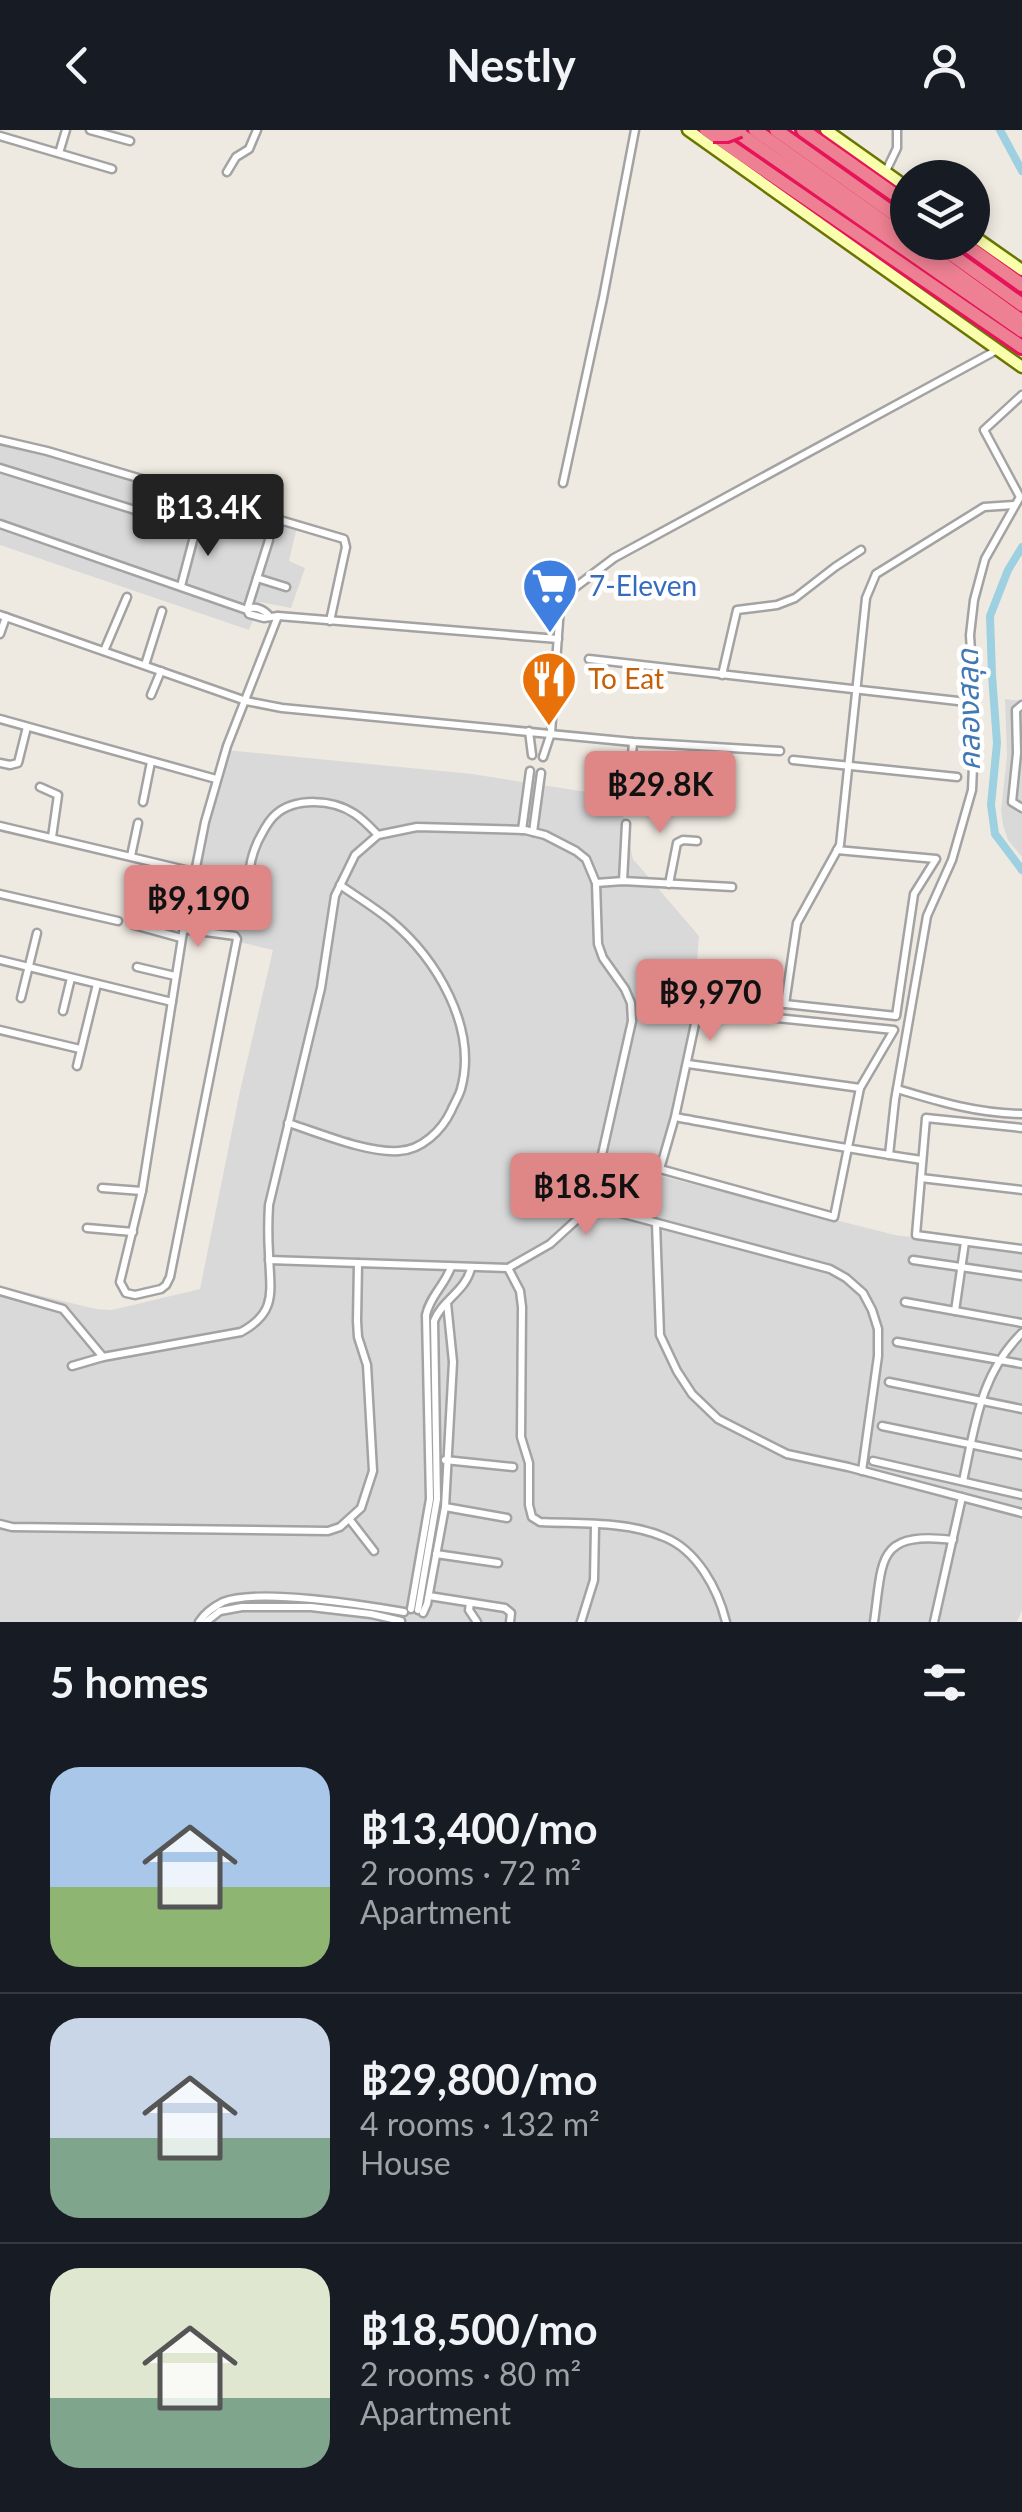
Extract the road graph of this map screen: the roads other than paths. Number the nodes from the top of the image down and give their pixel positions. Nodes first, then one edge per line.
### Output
1 (66, 130) edge
2 (90, 130) edge
3 (257, 130) edge
4 (635, 130) edge
5 (688, 130) edge
6 (737, 130) edge
7 (755, 130) edge
8 (776, 130) edge
9 (789, 130) edge
10 (803, 130) edge
11 (826, 130) edge
12 (897, 130) edge
13 (710, 132) edge
14 (0, 136) edge
15 (130, 141) dead end
16 (59, 153) junction
17 (112, 169) dead end
18 (228, 172) dead end
19 (886, 172) junction
20 (890, 175) edge
21 (890, 191) edge
22 (890, 201) edge
23 (890, 211) edge
24 (890, 227) edge
25 (990, 248) edge
26 (937, 260) edge
27 (959, 260) edge
28 (972, 260) edge
29 (987, 260) edge
30 (1022, 270) edge
31 (1022, 285) edge
32 (1022, 297) edge
33 (1022, 306) edge
34 (1022, 320) edge
35 (1022, 332) edge
36 (1022, 346) edge
37 (997, 350) junction
38 (1022, 367) edge
39 (1022, 394) edge
40 (0, 440) edge
41 (0, 468) edge
42 (563, 484) dead end
43 (1016, 506) junction
44 (0, 524) edge
45 (269, 540) dead end
46 (861, 550) dead end
47 (256, 578) junction
48 (181, 586) junction
49 (286, 586) dead end
50 (127, 597) dead end
51 (246, 610) junction
52 (162, 611) dead end
53 (3, 616) edge
54 (278, 616) junction
55 (330, 621) junction
56 (0, 634) edge
57 (558, 639) junction
58 (104, 651) junction
59 (589, 659) dead end
60 (144, 666) junction
61 (161, 671) junction
62 (722, 674) junction
63 (856, 689) junction
64 (152, 694) dead end
65 (246, 701) junction
66 (958, 701) dead end
67 (1022, 705) edge
68 (0, 719) edge
69 (27, 727) junction
70 (529, 731) junction
71 (551, 733) junction
72 (634, 742) junction
73 (780, 751) dead end
74 (1020, 753) edge
75 (532, 754) dead end
76 (543, 757) dead end
77 (794, 760) dead end
78 (0, 762) edge
79 (151, 762) junction
80 (848, 765) junction
81 (530, 772) dead end
82 (541, 773) dead end
83 (957, 777) dead end
84 (216, 778) junction
85 (40, 787) dead end
86 (629, 796) dead end
87 (144, 802) dead end
88 (1022, 808) edge
89 (138, 823) dead end
90 (626, 824) dead end
91 (0, 826) edge
92 (522, 830) junction
93 (533, 832) junction
94 (378, 836) junction
95 (52, 837) junction
96 (697, 841) dead end
97 (837, 850) junction
98 (131, 856) junction
99 (194, 872) junction
100 (623, 881) junction
101 (596, 883) junction
102 (668, 884) junction
103 (340, 885) junction
104 (732, 887) dead end
105 (0, 894) edge
106 (252, 894) dead end
107 (118, 921) dead end
108 (134, 925) dead end
109 (37, 933) dead end
110 (183, 933) junction
111 (0, 960) edge
112 (29, 967) junction
113 (137, 968) dead end
114 (176, 976) junction
115 (71, 978) junction
116 (97, 984) junction
117 (703, 995) dead end
118 (21, 998) dead end
119 (172, 1002) junction
120 (785, 1004) junction
121 (63, 1011) dead end
122 (0, 1030) edge
123 (80, 1049) junction
124 (688, 1064) junction
125 (77, 1066) dead end
126 (860, 1088) junction
127 (897, 1089) junction
128 (1022, 1114) edge
129 (675, 1117) junction
130 (288, 1123) junction
131 (1022, 1128) edge
132 (847, 1148) junction
133 (888, 1156) junction
134 (922, 1160) junction
135 (921, 1178) junction
136 (102, 1188) dead end
137 (1022, 1190) edge
138 (142, 1191) junction
139 (595, 1203) junction
140 (656, 1223) junction
141 (87, 1228) dead end
142 (132, 1232) junction
143 (965, 1242) junction
144 (1022, 1250) edge
145 (269, 1260) junction
146 (912, 1260) dead end
147 (358, 1263) junction
148 (451, 1267) junction
149 (961, 1267) junction
150 (471, 1268) junction
151 (508, 1268) junction
152 (1022, 1276) edge
153 (0, 1291) edge
154 (447, 1302) junction
155 (905, 1302) dead end
156 (955, 1312) junction
157 (1022, 1323) edge
158 (1022, 1333) edge
159 (897, 1342) dead end
160 (103, 1356) junction
161 (1000, 1360) junction
162 (1022, 1364) edge
163 (72, 1366) dead end
164 (890, 1382) dead end
165 (435, 1387) junction
166 (451, 1388) junction
167 (982, 1401) junction
168 (1022, 1409) edge
169 (882, 1426) dead end
170 (971, 1444) junction
171 (1022, 1455) edge
172 (433, 1458) junction
173 (448, 1460) junction
174 (873, 1461) dead end
175 (513, 1467) dead end
176 (862, 1471) junction
177 (963, 1481) junction
178 (1022, 1495) edge
179 (962, 1497) junction
180 (445, 1506) junction
181 (1022, 1512) edge
182 (507, 1518) dead end
183 (350, 1520) junction
184 (0, 1524) edge
185 (595, 1526) junction
186 (953, 1540) junction
187 (374, 1551) dead end
188 (430, 1557) junction
189 (498, 1563) dead end
190 (429, 1596) junction
191 (470, 1603) junction
192 (410, 1615) edge
193 (202, 1622) edge
194 (425, 1622) edge
195 (478, 1622) edge
196 (510, 1622) edge
197 (581, 1622) edge
198 (726, 1622) edge
199 (874, 1622) edge
200 (934, 1622) edge

1 - 16 street
2 - 15 street
3 - 18 street
4 - 42 street
5 - 37 main road
6 - 13 highway, bridge
6 - 35 highway
7 - 24 highway
8 - 23 highway
9 - 22 highway
10 - 21 highway
11 - 19 main road
12 - 19 street
13 - 36 highway
14 - 16 street
16 - 17 street
19 - 20 main road
25 - 30 main road
26 - 34 highway
27 - 33 highway
28 - 32 highway
29 - 31 highway
37 - 38 main road
37 - 57 street
39 - 43 street
40 - 55 street
41 - 48 street
43 - 63 street
43 - 127 street
44 - 48 street
45 - 47 street
46 - 62 street
47 - 49 street
47 - 51 street
48 - 51 street
50 - 58 street
51 - 54 street
52 - 60 street
53 - 56 street
53 - 58 street
54 - 55 street
54 - 65 street
55 - 57 street
57 - 71 street
58 - 60 street
59 - 62 street
60 - 61 street
61 - 64 street
61 - 65 street
62 - 63 street
63 - 66 street
63 - 80 street
65 - 70 street
65 - 84 street
67 - 74 street
68 - 69 street
69 - 78 street
69 - 79 street
70 - 71 street
70 - 75 street
71 - 72 street
71 - 76 street
72 - 73 street
72 - 86 street
74 - 88 street
77 - 80 street
79 - 84 street
79 - 87 street
80 - 83 street
80 - 97 street
81 - 92 street
82 - 93 street
84 - 99 street
85 - 95 street
89 - 98 street
90 - 100 street
91 - 95 street
92 - 93 street
92 - 94 street
93 - 101 street
94 - 103 street
94 - 106 street
95 - 98 street
96 - 102 street
97 - 120 street
97 - 120 street
98 - 99 street
99 - 110 street
100 - 101 street
100 - 102 street
101 - 139 street
102 - 104 street
103 - 130 street
103 - 130 street
105 - 107 street
108 - 110 street
109 - 112 street
110 - 114 street
110 - 142 street
111 - 112 street
112 - 115 street
112 - 118 street
113 - 114 street
114 - 119 street
115 - 116 street
115 - 121 street
116 - 119 street
116 - 123 street
117 - 120 street
119 - 138 street
122 - 123 street
123 - 125 street
124 - 126 street
124 - 126 street
124 - 129 street
126 - 132 street
127 - 128 street
127 - 133 street
129 - 132 street
129 - 132 street
130 - 145 street
131 - 134 street
132 - 133 street
133 - 134 street
134 - 135 street
135 - 137 street
135 - 143 street
136 - 138 street
138 - 142 street
139 - 140 street
139 - 151 street
140 - 176 street
140 - 176 street
141 - 142 street
143 - 144 street
143 - 149 street
145 - 147 street
145 - 160 street
146 - 149 street
147 - 148 street
147 - 183 street
148 - 150 street
148 - 172 street
149 - 152 street
149 - 156 street
150 - 151 street
150 - 154 street
151 - 185 street
153 - 160 street
154 - 165 street
154 - 166 street
155 - 156 street
156 - 157 street
158 - 161 street
159 - 161 street
160 - 163 street
161 - 162 street
161 - 167 street
164 - 167 street
165 - 166 street
165 - 172 street
166 - 173 street
167 - 168 street
167 - 170 street
169 - 170 street
170 - 171 street
170 - 177 street
172 - 173 street
172 - 188 street
173 - 175 street
173 - 180 street
174 - 177 street
176 - 179 street
177 - 178 street
179 - 181 street
179 - 186 street
180 - 182 street
180 - 188 street
183 - 184 street
183 - 187 street
185 - 197 street
185 - 198 street
186 - 199 street
186 - 200 street
188 - 189 street
188 - 190 street
188 - 192 street
190 - 191 street
190 - 192 street
191 - 195 street
191 - 196 street
192 - 193 street
192 - 194 street

